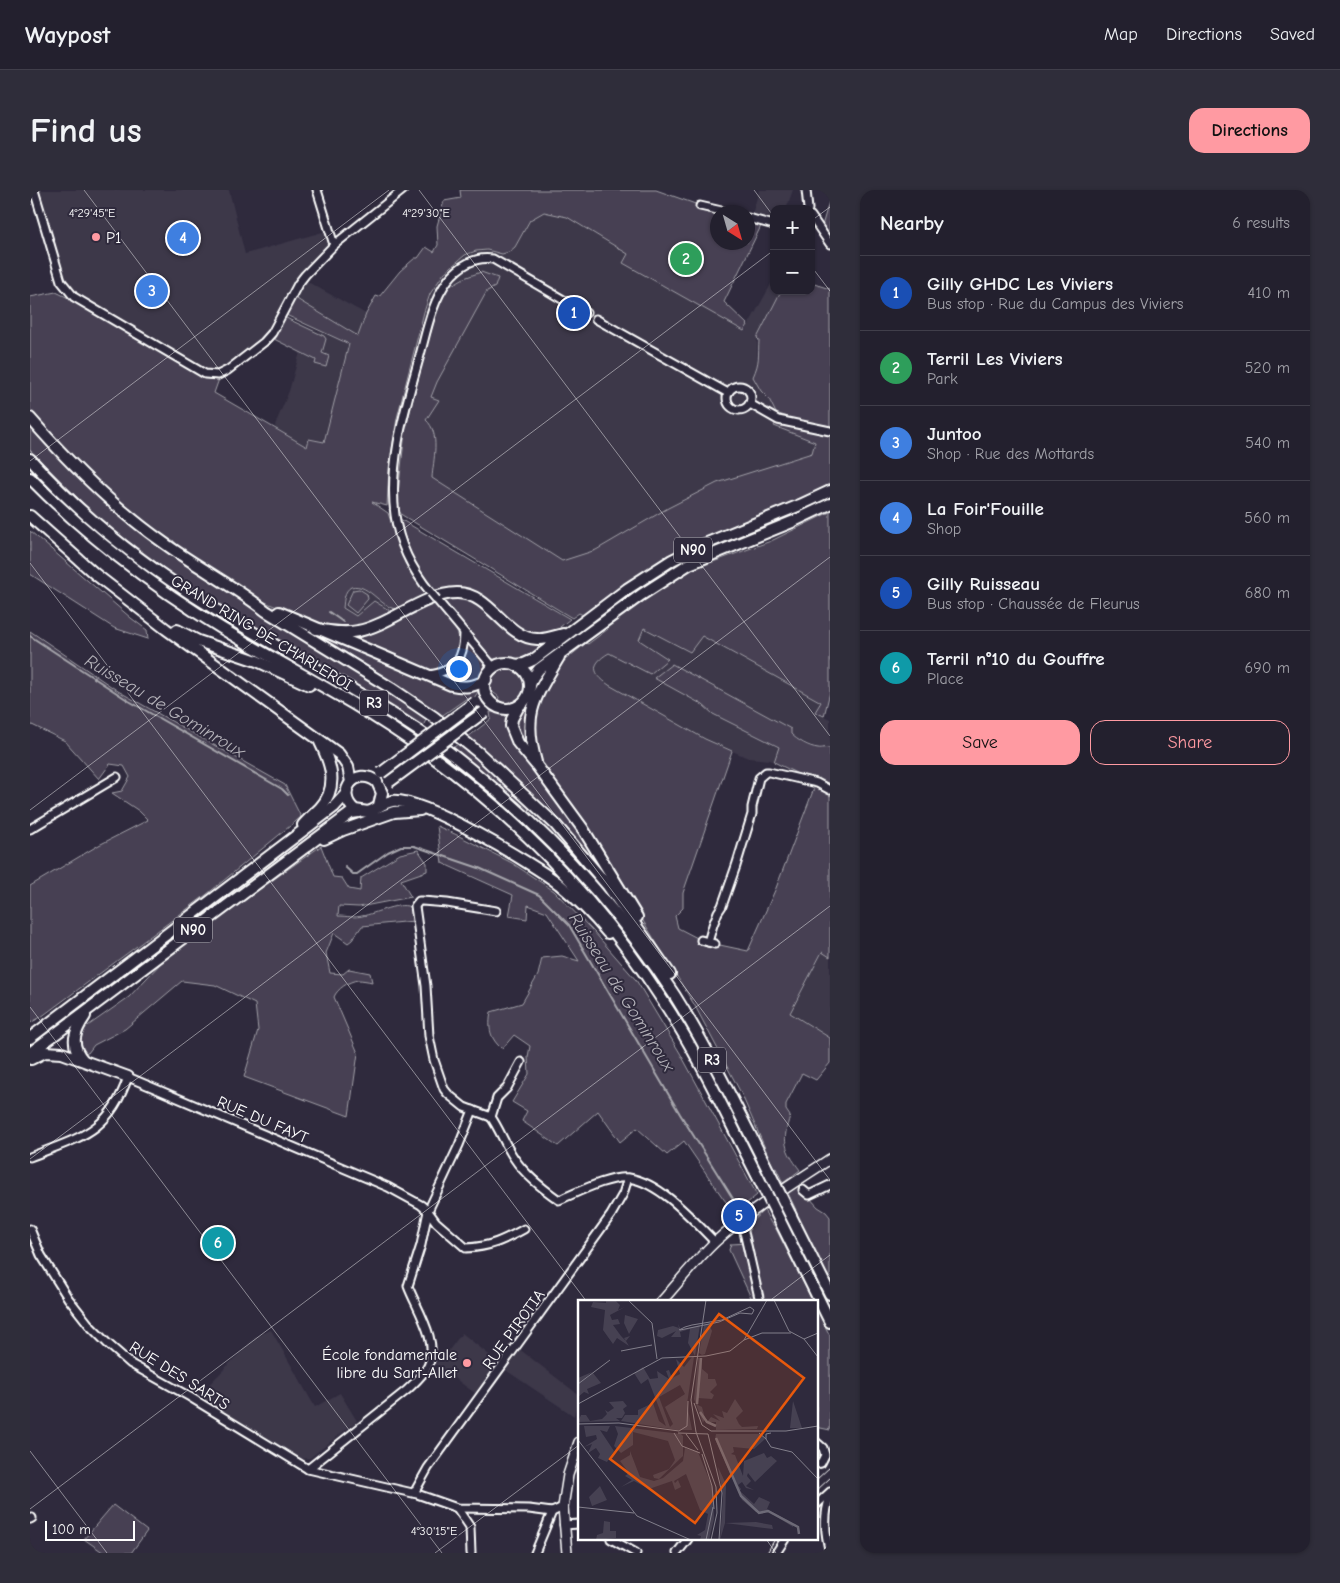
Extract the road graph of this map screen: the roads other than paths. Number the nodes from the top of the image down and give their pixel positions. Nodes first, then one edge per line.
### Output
1 (34, 190) edge
2 (317, 190) edge
3 (402, 190) edge
4 (806, 190) edge
5 (808, 205) edge
6 (700, 206) dead end
7 (710, 208) edge
8 (755, 220) edge
9 (815, 222) edge
10 (770, 224) edge
11 (830, 244) edge
12 (334, 245) junction
13 (586, 313) dead end
14 (596, 319) dead end
15 (728, 393) junction
16 (750, 404) junction
17 (30, 418) edge
18 (830, 431) edge
19 (30, 460) edge
20 (30, 478) edge
21 (830, 491) edge
22 (830, 504) edge
23 (30, 516) edge
24 (251, 599) junction
25 (150, 616) junction
26 (316, 629) junction
27 (569, 632) junction
28 (464, 633) junction
29 (561, 654) junction
30 (516, 665) junction
31 (494, 668) junction
32 (429, 675) junction
33 (485, 684) junction
34 (530, 686) junction
35 (338, 695) junction
36 (519, 706) junction
37 (497, 707) junction
38 (320, 741) junction
39 (537, 766) junction
40 (117, 777) dead end
41 (370, 777) junction
42 (351, 782) junction
43 (830, 790) edge
44 (382, 793) junction
45 (346, 794) junction
46 (379, 805) junction
47 (426, 810) junction
48 (359, 812) junction
49 (30, 829) edge
50 (296, 836) junction
51 (308, 846) junction
52 (496, 911) dead end
53 (708, 942) dead end
54 (631, 954) junction
55 (670, 974) junction
56 (675, 996) junction
57 (90, 1008) junction
58 (49, 1023) junction
59 (30, 1028) edge
60 (30, 1038) edge
61 (30, 1054) edge
62 (30, 1059) edge
63 (83, 1060) junction
64 (521, 1062) dead end
65 (128, 1077) junction
66 (473, 1110) junction
67 (491, 1117) junction
68 (30, 1157) edge
69 (830, 1158) edge
70 (628, 1178) junction
71 (830, 1184) edge
72 (803, 1190) dead end
73 (428, 1211) junction
74 (744, 1219) junction
75 (30, 1229) edge
76 (524, 1229) dead end
77 (716, 1242) junction
78 (830, 1294) edge
79 (663, 1300) edge
80 (760, 1300) edge
81 (830, 1322) edge
82 (818, 1444) edge
83 (578, 1445) edge
84 (818, 1464) edge
85 (308, 1469) junction
86 (830, 1492) edge
87 (414, 1493) junction
88 (830, 1498) edge
89 (818, 1503) edge
90 (563, 1507) junction
91 (457, 1508) junction
92 (552, 1512) junction
93 (578, 1524) edge
94 (564, 1525) junction
95 (613, 1540) edge
96 (687, 1540) edge
97 (784, 1540) edge
98 (471, 1553) edge
99 (535, 1553) edge
100 (567, 1553) edge
101 (636, 1553) edge
102 (678, 1553) edge
103 (776, 1553) edge
104 (830, 1553) edge

1 - 12 street
2 - 12 street
3 - 12 street
4 - 5 street
6 - 7 street
8 - 10 street
9 - 11 street
13 - 28 street, bridge
14 - 15 street
15 - 16 street
15 - 16 street
16 - 18 street
17 - 24 highway
19 - 56 highway, GRAND RING DE CHARLEROI / R3
20 - 35 highway, GRAND RING DE CHARLEROI / R3
21 - 27 highway, N90
22 - 29 highway, N90
23 - 25 highway
24 - 26 highway
24 - 55 highway
25 - 35 highway
25 - 38 highway
26 - 27 highway
26 - 32 highway
27 - 30 highway, N90
28 - 31 street
28 - 32 street
29 - 34 highway, N90
29 - 39 highway
30 - 31 highway
30 - 34 highway
31 - 33 highway
32 - 33 highway
33 - 37 highway
33 - 41 highway, bridge
34 - 36 highway
35 - 54 highway, GRAND RING DE CHARLEROI / R3
36 - 37 highway
36 - 39 highway
37 - 44 highway, bridge
38 - 42 highway
38 - 50 highway
39 - 55 highway
40 - 49 street
41 - 42 highway
41 - 44 highway
42 - 45 highway
43 - 53 street
44 - 46 highway
45 - 48 highway
45 - 50 highway, N90
46 - 47 highway
46 - 48 highway
47 - 51 highway
47 - 54 highway
48 - 51 highway, N90
50 - 58 highway, N90
51 - 57 highway, N90
52 - 66 street
54 - 81 highway, GRAND RING DE CHARLEROI / R3, bridge
55 - 56 highway
56 - 78 highway, GRAND RING DE CHARLEROI / R3, bridge
57 - 61 highway, N90
57 - 63 highway, N90
58 - 59 highway, N90
58 - 60 highway, N90
62 - 63 highway
63 - 65 highway
64 - 67 street
65 - 68 street
65 - 73 street, RUE DU FAYT
66 - 67 street
66 - 73 street
67 - 70 street
69 - 74 main road
70 - 77 street
70 - 87 street, RUE PIROTIA
71 - 72 street
73 - 76 street, RUE DU FAYT
73 - 85 street
74 - 77 main road
74 - 80 street
75 - 85 street, RUE DES SARTS
77 - 79 main road
82 - 84 street
83 - 90 main road
85 - 87 street
86 - 89 street
87 - 91 street
88 - 104 street
90 - 92 street
90 - 94 main road
91 - 92 street
91 - 98 street
92 - 99 street
93 - 94 street
94 - 100 main road
95 - 101 street
96 - 102 street
97 - 103 street

